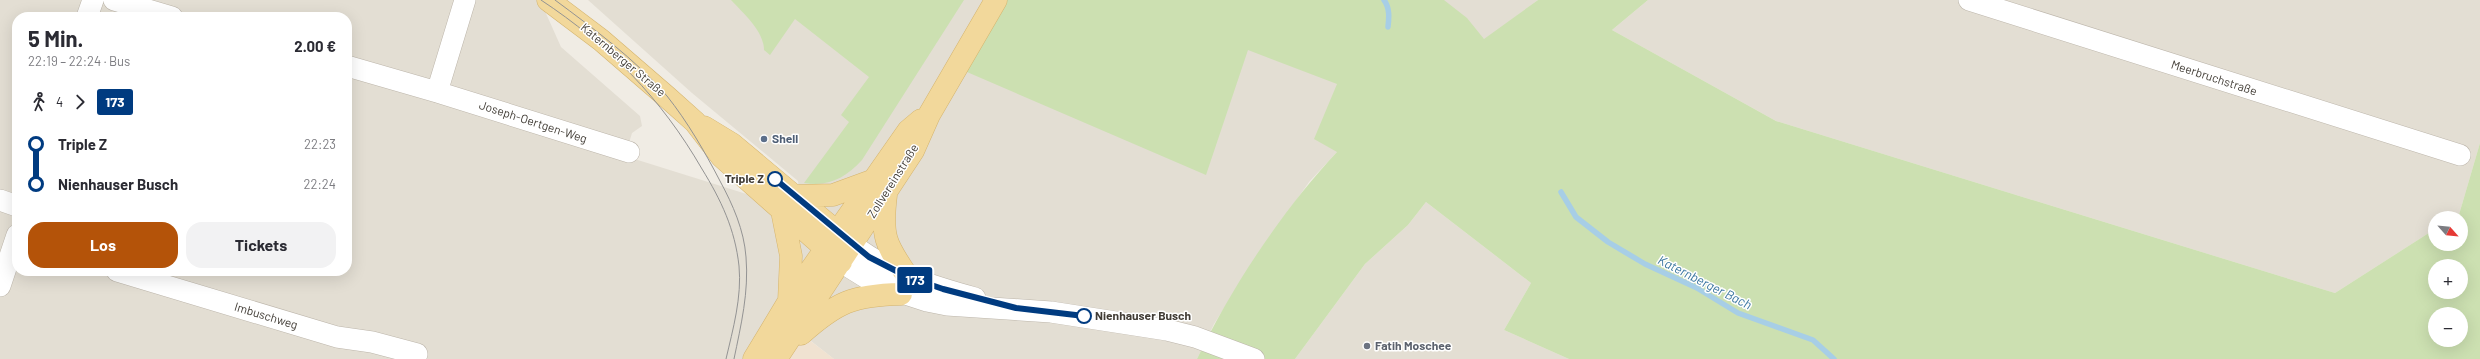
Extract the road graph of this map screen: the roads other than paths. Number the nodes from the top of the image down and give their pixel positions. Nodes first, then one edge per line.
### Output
1 (93, 0) edge
2 (114, 0) edge
3 (465, 0) edge
4 (548, 0) edge
5 (996, 0) edge
6 (1969, 0) edge
7 (89, 12) edge
8 (155, 12) edge
9 (352, 67) edge
10 (437, 92) junction
11 (629, 152) dead end
12 (2460, 155) dead end
13 (880, 187) junction
14 (0, 200) edge
15 (788, 203) junction
16 (12, 204) edge
17 (839, 248) junction
18 (12, 251) edge
19 (134, 276) edge
20 (0, 286) edge
21 (905, 286) junction
22 (789, 301) junction
23 (417, 354) dead end
24 (778, 356) edge
25 (754, 359) edge
26 (1254, 359) edge

1 - 7 street
2 - 8 street
3 - 10 street
4 - 15 main road, Katernberger Straße
5 - 13 main road, Zollvereinstraße
6 - 12 street, Meerbruchstraße
9 - 10 street, Joseph-Oertgen-Weg
10 - 11 street, Joseph-Oertgen-Weg
13 - 15 main road
13 - 17 main road, Zollvereinstraße
13 - 21 main road
14 - 16 street
15 - 17 main road, Katernberger Straße
15 - 22 main road
17 - 21 street
17 - 22 main road
17 - 24 main road
18 - 20 street
19 - 23 street, Imbuschweg
21 - 24 main road
21 - 26 street
22 - 25 main road

